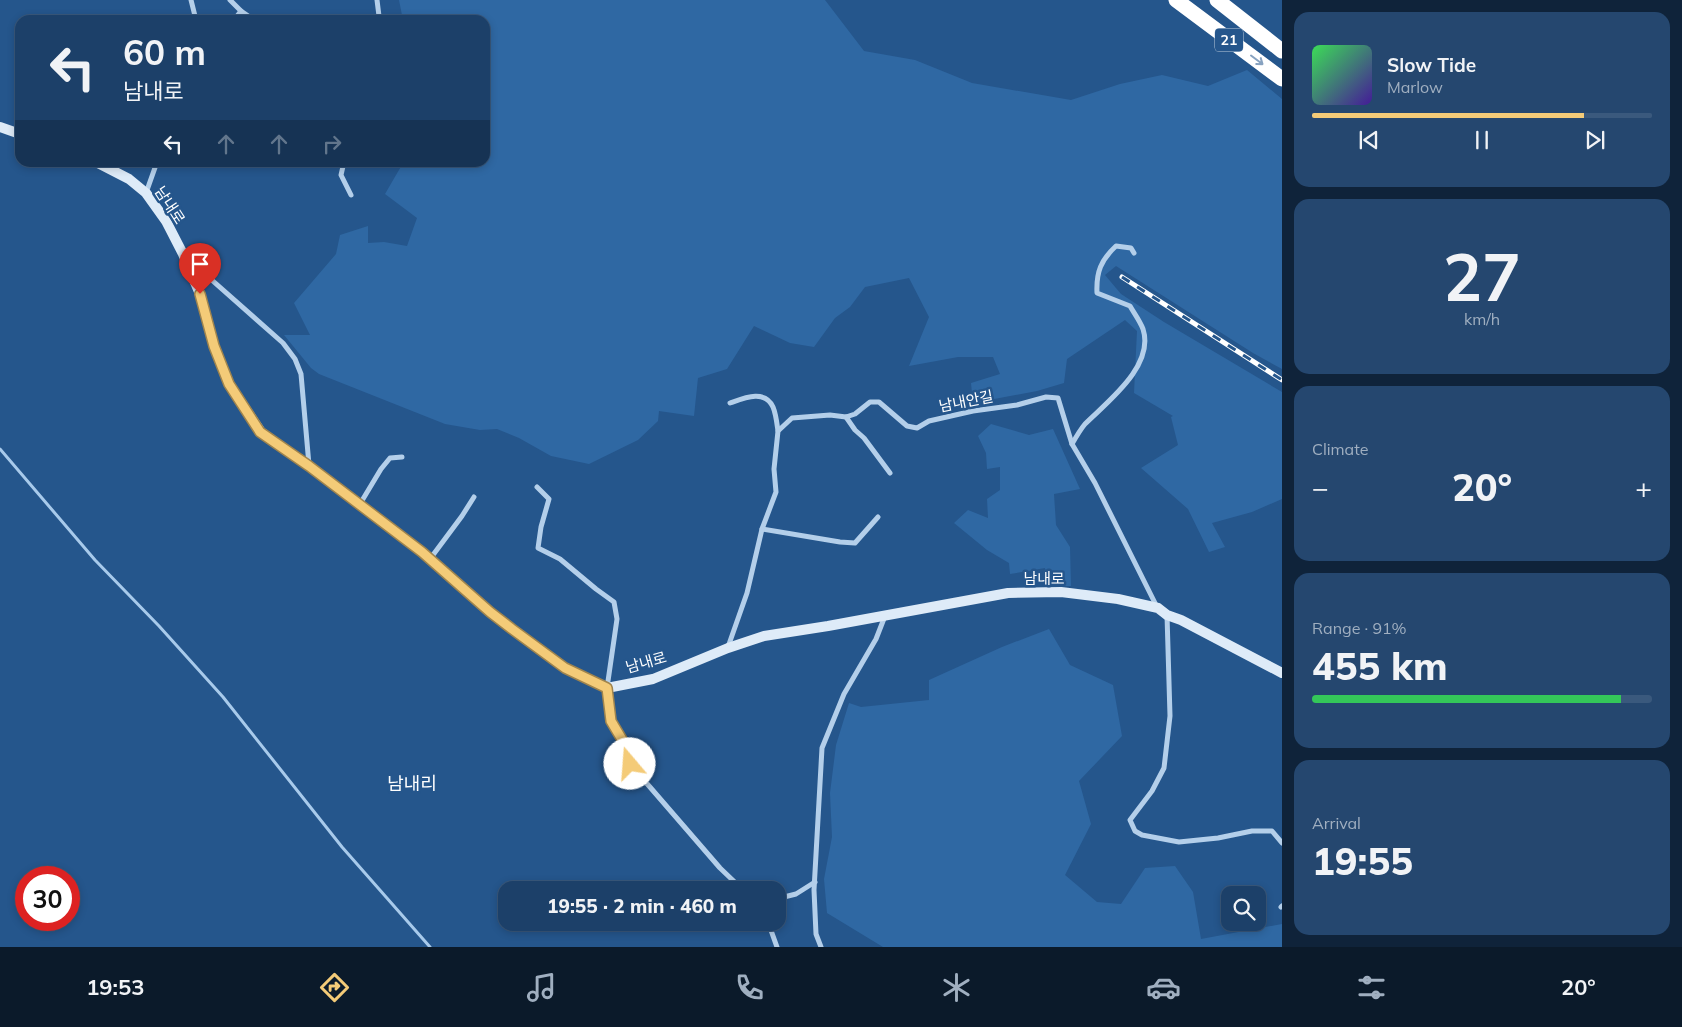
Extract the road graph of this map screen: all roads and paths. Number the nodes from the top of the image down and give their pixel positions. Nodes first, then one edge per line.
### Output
1 (191, 0) edge
2 (230, 0) edge
3 (378, 0) edge
4 (1176, 0) edge
5 (1218, 0) edge
6 (241, 11) junction
7 (195, 15) edge
8 (238, 15) edge
9 (247, 15) edge
10 (379, 15) edge
11 (1282, 51) edge
12 (1282, 79) edge
13 (0, 127) edge
14 (15, 132) edge
15 (106, 167) edge
16 (155, 167) edge
17 (343, 167) edge
18 (146, 193) junction
19 (350, 195) dead end
20 (1134, 253) dead end
21 (183, 254) junction
22 (730, 402) dead end
23 (846, 417) junction
24 (778, 431) junction
25 (1072, 444) junction
26 (402, 457) dead end
27 (309, 466) junction
28 (890, 473) dead end
29 (537, 487) dead end
30 (474, 496) dead end
31 (360, 505) junction
32 (878, 517) dead end
33 (762, 529) junction
34 (430, 559) junction
35 (1158, 608) junction
36 (885, 615) junction
37 (1167, 616) junction
38 (728, 648) junction
39 (1282, 673) edge
40 (607, 688) junction
41 (1282, 843) edge
42 (734, 881) edge
43 (815, 882) junction
44 (786, 896) edge
45 (771, 931) edge
46 (777, 947) edge
47 (821, 947) edge

1 - 7 street
2 - 6 street
3 - 10 street
4 -> 12 highway, 21
5 - 11 highway, 21
6 - 8 street
6 - 9 street
13 - 14 street
15 - 18 street, 남내로
16 - 18 street
17 - 19 street
18 - 21 street, 남내로
20 - 25 street
21 - 27 street, 남내로
21 - 27 street
22 - 24 street
23 - 24 street
23 - 25 street, 남내안길
23 - 28 street
24 - 33 street
25 - 35 street, 남내안길
26 - 31 street
27 - 31 street, 남내로
29 - 40 street
30 - 34 street
31 - 34 street, 남내로
32 - 33 street
33 - 38 street
34 - 40 street, 남내로
35 - 36 street, 남내로
35 - 37 street, 남내로
36 - 38 street, 남내로
36 - 43 street
37 - 39 street, 남내로
37 - 41 street
38 - 40 street, 남내로
40 - 42 street
43 - 44 street
43 - 47 street
45 - 46 street

